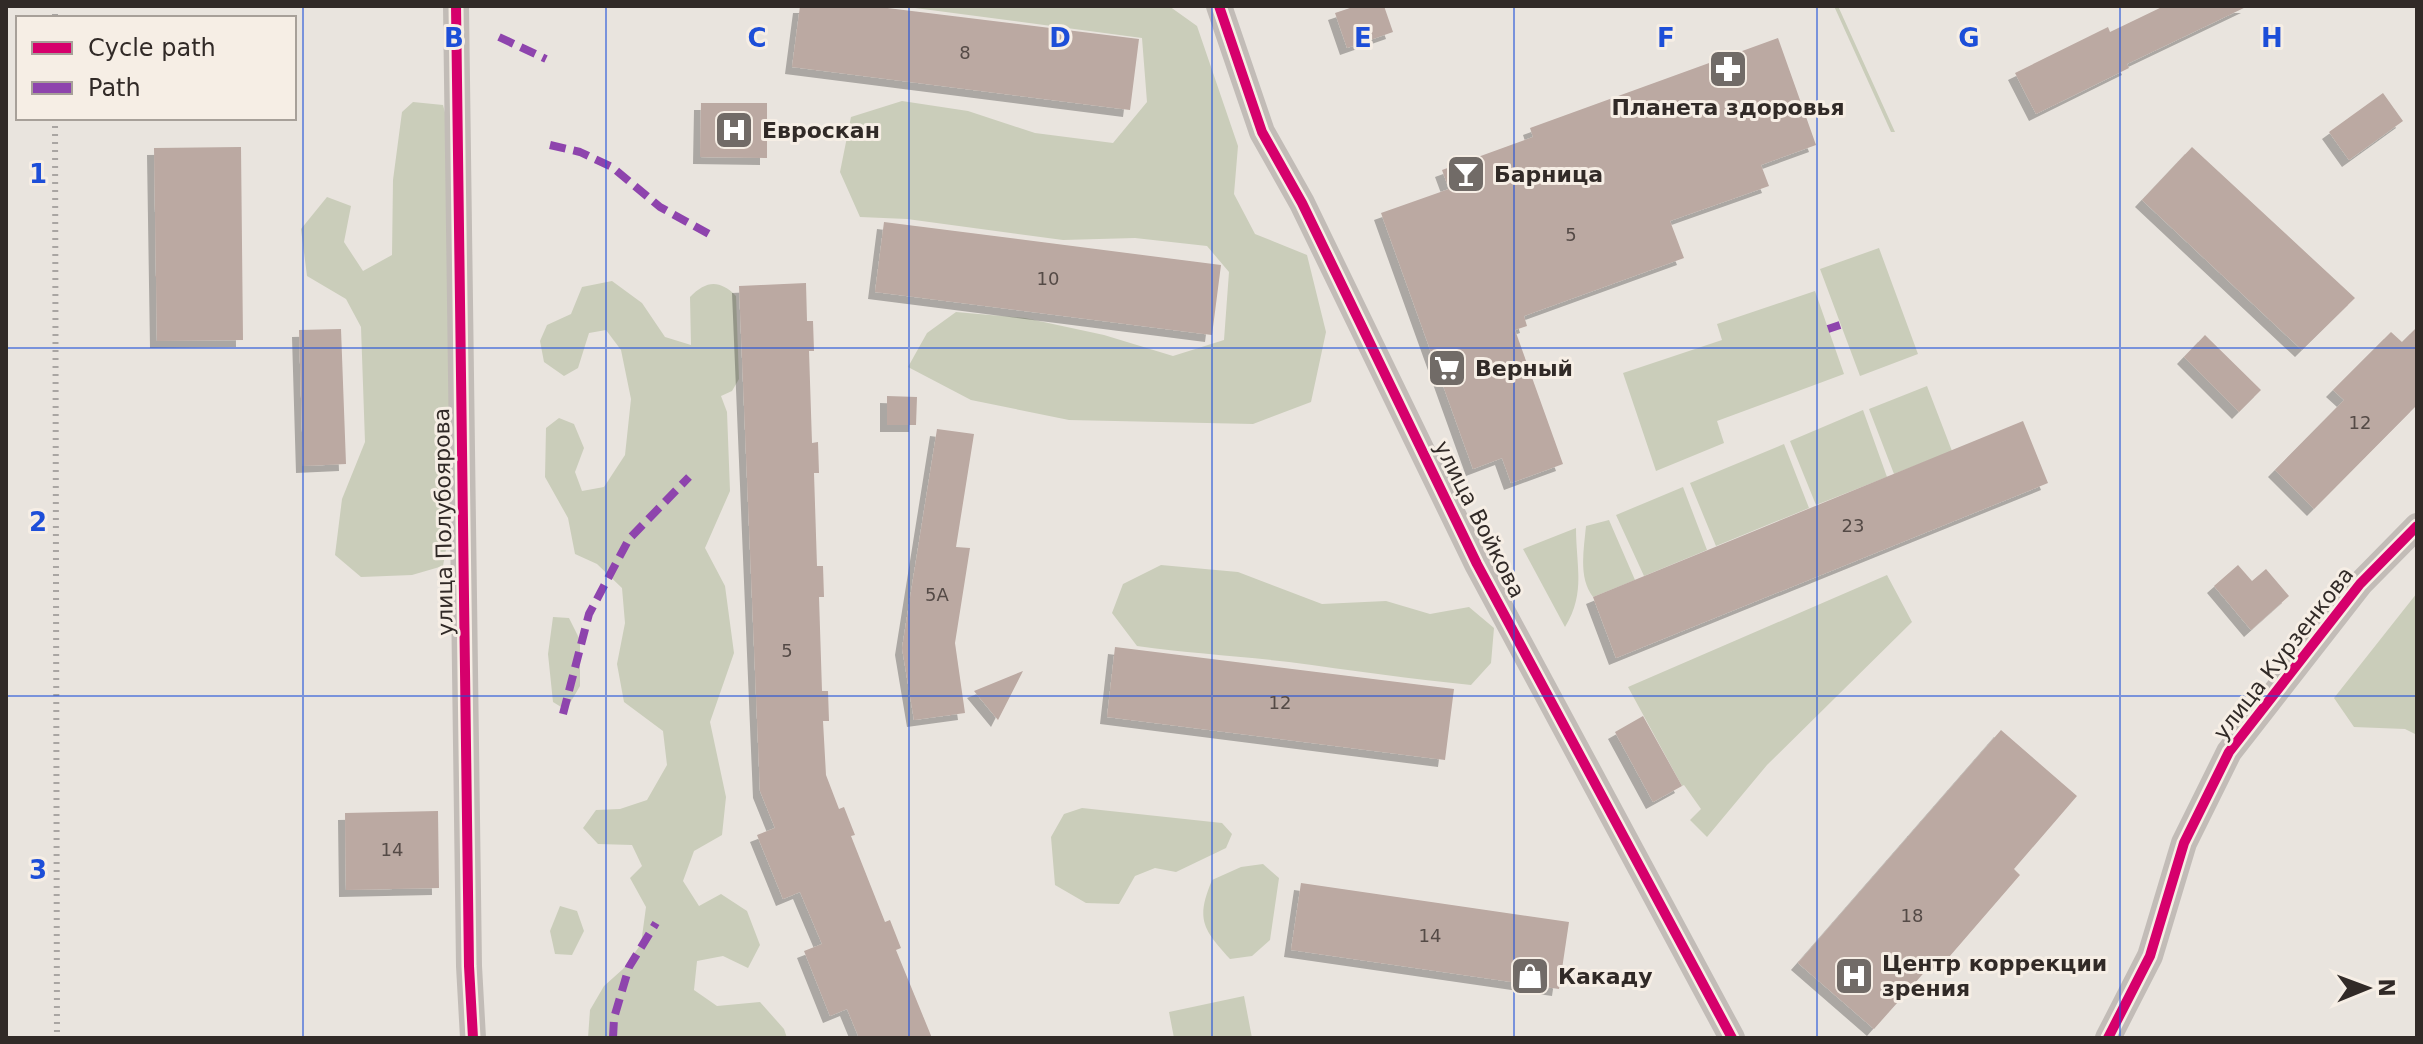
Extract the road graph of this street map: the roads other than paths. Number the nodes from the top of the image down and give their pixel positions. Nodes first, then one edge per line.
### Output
1 (456, 6) edge
2 (1219, 6) edge
3 (2417, 526) edge
4 (473, 1038) edge
5 (1732, 1038) edge
6 (2108, 1038) edge

1 - 4 street, улица Полубоярова
2 - 5 street, улица Войкова
3 - 6 street, улица Курзенкова

